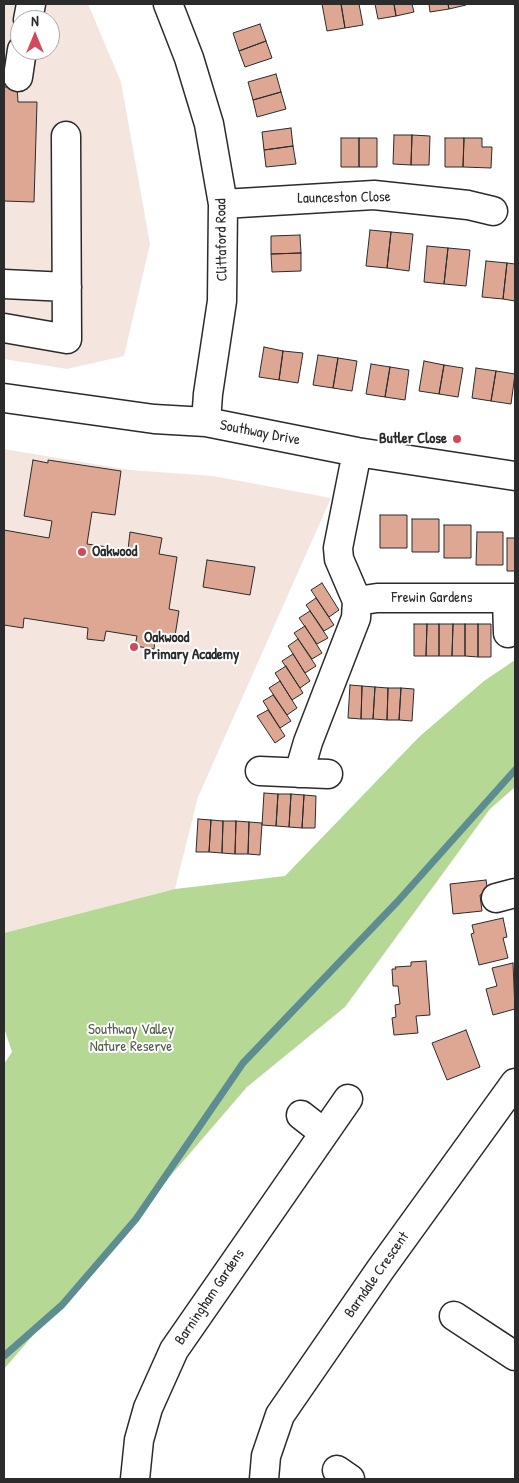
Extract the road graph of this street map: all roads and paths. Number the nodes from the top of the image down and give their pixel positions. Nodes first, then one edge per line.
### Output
1 (168, 4) edge
2 (21, 60) edge
3 (18, 77) dead end
4 (66, 136) dead end
5 (223, 204) junction
6 (493, 211) dead end
7 (4, 284) edge
8 (66, 286) junction
9 (4, 328) edge
10 (4, 398) edge
11 (206, 422) junction
12 (357, 452) junction
13 (515, 476) edge
14 (511, 598) edge
15 (357, 601) junction
16 (508, 633) dead end
17 (260, 771) dead end
18 (299, 773) junction
19 (328, 774) dead end
20 (515, 1083) edge
21 (348, 1099) dead end
22 (301, 1115) dead end
23 (324, 1133) junction
24 (454, 1316) dead end
25 (515, 1356) edge
26 (135, 1479) edge
27 (264, 1479) edge

1 - 5 street, Clittaford Road
2 - 3 street
4 - 8 street
5 - 6 street, Launceston Close
5 - 11 street, Clittaford Road
7 - 8 street
8 - 9 street
10 - 11 street, Southway Drive
11 - 12 street, Southway Drive
12 - 13 street, Southway Drive
12 - 15 street
14 - 15 street, Frewin Gardens
14 - 16 street, Frewin Gardens
15 - 18 street
17 - 18 street
18 - 19 street
20 - 27 street, Barndale Crescent
21 - 23 street, Barningham Gardens
22 - 23 street
23 - 26 street, Barningham Gardens
24 - 25 street

